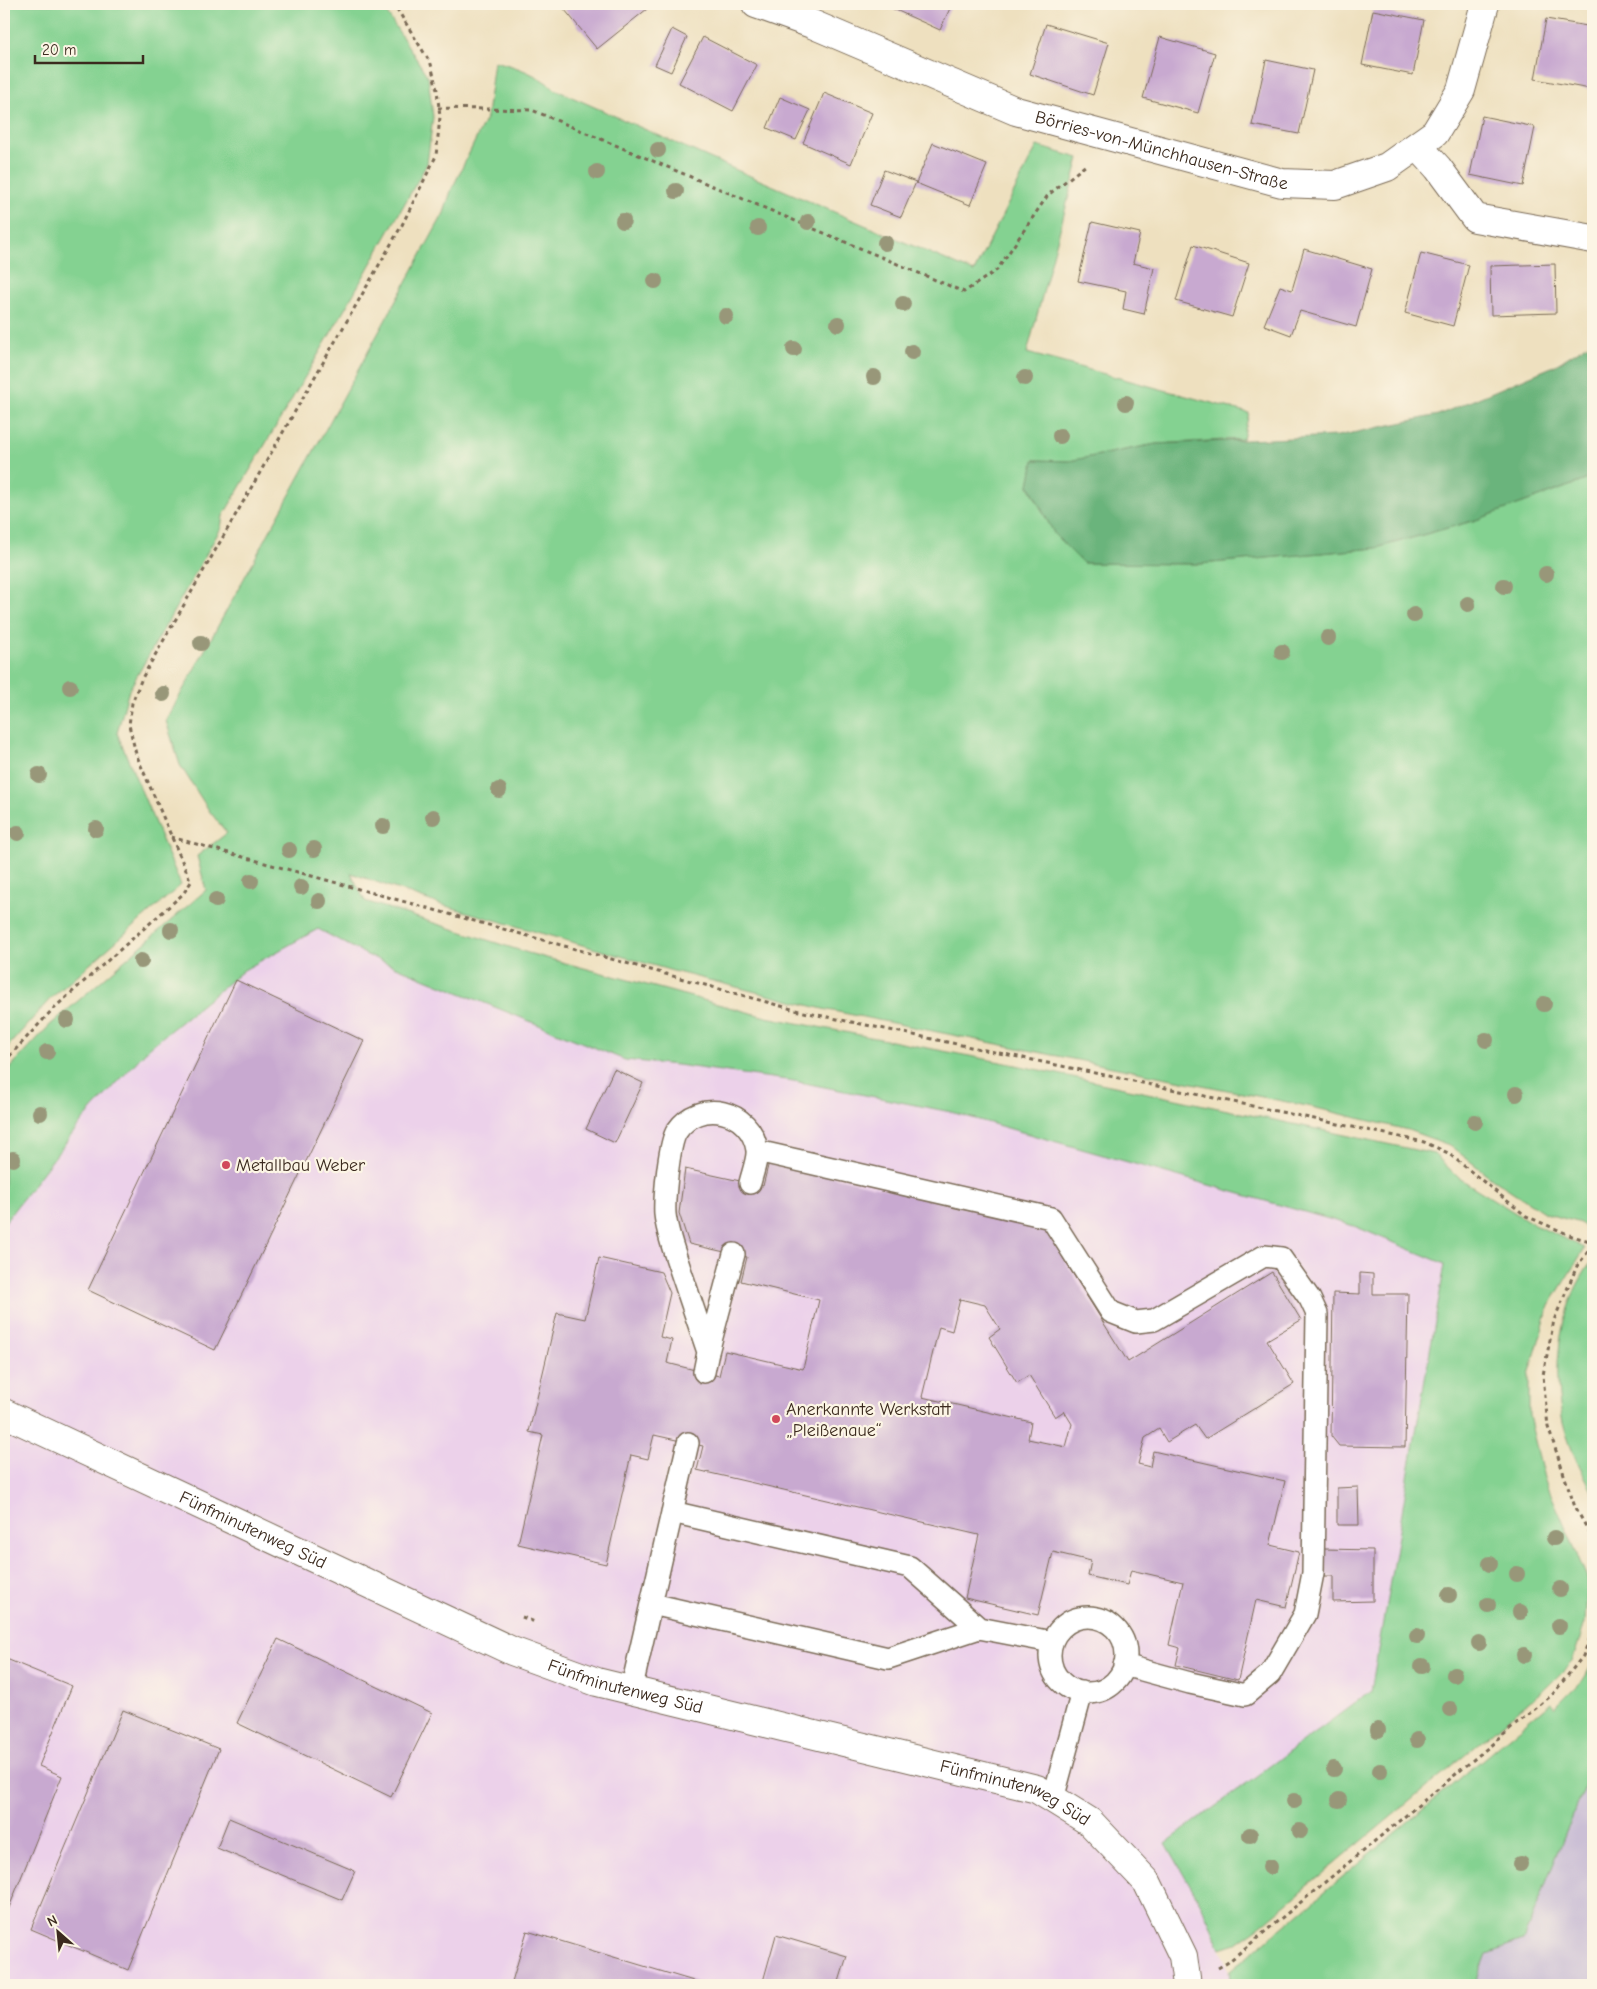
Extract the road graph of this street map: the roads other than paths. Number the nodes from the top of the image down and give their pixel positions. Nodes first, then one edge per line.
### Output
1 (756, 4) edge
2 (1485, 4) edge
3 (816, 14) edge
4 (1418, 146) junction
5 (1593, 239) edge
6 (757, 1151) junction
7 (750, 1183) dead end
8 (734, 1254) dead end
9 (4, 1413) edge
10 (688, 1443) dead end
11 (672, 1512) junction
12 (652, 1604) junction
13 (979, 1628) junction
14 (1052, 1642) junction
15 (1124, 1665) junction
16 (631, 1691) junction
17 (1082, 1692) junction
18 (1053, 1799) junction
19 (1187, 1985) edge

1 - 3 street, Börries-von-Münchhausen-Straße
2 - 4 street, Börries-von-Münchhausen-Straße
3 - 4 street, Börries-von-Münchhausen-Straße
4 - 5 street
6 - 7 lane
6 - 8 lane
6 - 15 lane
9 - 16 street, Fünfminutenweg Süd
10 - 11 lane
11 - 12 lane
11 - 13 lane
12 - 13 lane
12 - 16 lane
13 - 14 lane
14 - 15 lane
14 - 17 lane
15 - 17 lane
16 - 18 street, Fünfminutenweg Süd
17 - 18 lane
18 - 19 street, Fünfminutenweg Süd

